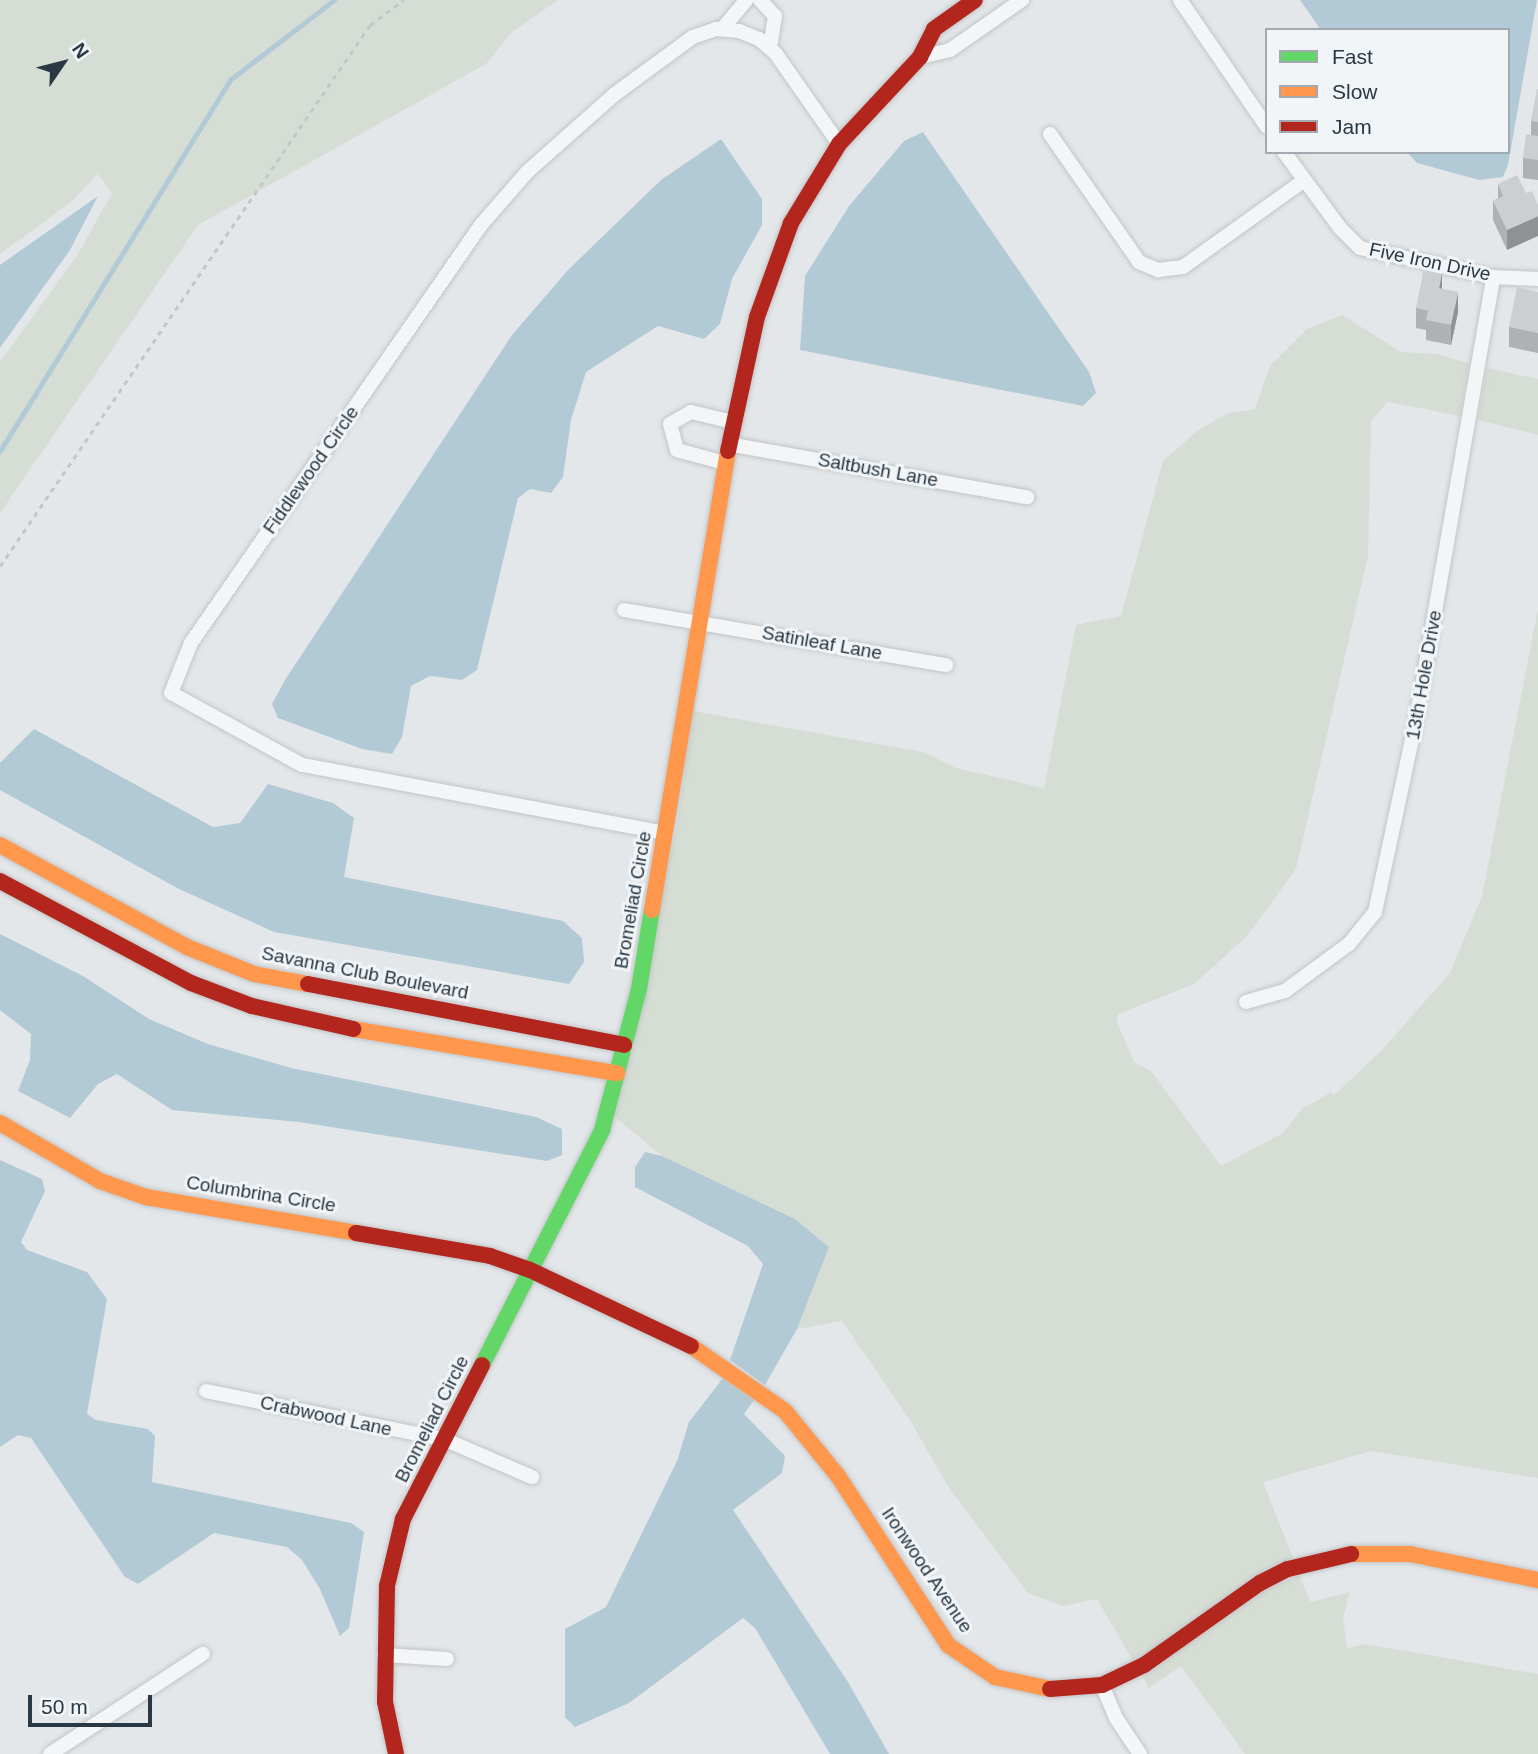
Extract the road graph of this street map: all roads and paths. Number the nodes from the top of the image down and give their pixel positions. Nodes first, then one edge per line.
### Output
1 (404, 0) edge
2 (746, 0) edge
3 (760, 0) edge
4 (975, 0) edge
5 (1022, 0) edge
6 (1180, 0) edge
7 (722, 29) junction
8 (771, 48) junction
9 (920, 57) junction
10 (1265, 124) edge
11 (1050, 134) dead end
12 (839, 144) junction
13 (1285, 154) edge
14 (1303, 181) junction
15 (1493, 277) junction
16 (1538, 279) edge
17 (733, 422) junction
18 (728, 444) junction
19 (725, 463) junction
20 (1027, 497) dead end
21 (0, 566) edge
22 (624, 610) dead end
23 (698, 620) junction
24 (946, 665) dead end
25 (666, 833) junction
26 (0, 845) edge
27 (0, 881) edge
28 (1246, 1002) dead end
29 (624, 1045) junction
30 (617, 1073) junction
31 (0, 1123) edge
32 (530, 1270) junction
33 (206, 1391) dead end
34 (446, 1440) junction
35 (532, 1476) dead end
36 (1538, 1580) edge
37 (203, 1654) dead end
38 (384, 1655) junction
39 (447, 1659) dead end
40 (1102, 1685) junction
41 (50, 1754) edge
42 (396, 1754) edge
43 (1140, 1754) edge

1 - 21 path
2 - 7 street
3 - 8 street
4 - 9 street, Bromeliad Circle
5 - 9 street
6 - 10 street
7 - 8 street
7 - 25 street, Fiddlewood Circle
8 - 12 street
9 - 12 street, Bromeliad Circle
11 - 14 street
12 - 17 street, Bromeliad Circle
13 - 14 street, Five Iron Drive
14 - 15 street, Five Iron Drive
15 - 16 street, Five Iron Drive
15 - 28 street, 13th Hole Drive
17 - 18 street, Bromeliad Circle
17 - 19 street
18 - 19 street, Bromeliad Circle
18 - 20 street, Saltbush Lane
19 - 23 street, Bromeliad Circle
22 - 23 street, Satinleaf Lane
23 - 24 street, Satinleaf Lane
23 - 25 street, Bromeliad Circle
25 - 29 street, Bromeliad Circle
26 - 29 street, Savanna Club Boulevard
27 - 30 street
29 - 30 street, Bromeliad Circle
30 - 32 street, Bromeliad Circle
31 - 32 street, Columbrina Circle
32 - 34 street, Bromeliad Circle
32 - 40 street, Ironwood Avenue
33 - 34 street, Crabwood Lane
34 - 35 street, Crabwood Lane
34 - 38 street, Bromeliad Circle
36 - 40 street, Ironwood Avenue
37 - 41 street
38 - 39 street
38 - 42 street, Bromeliad Circle
40 - 43 street

